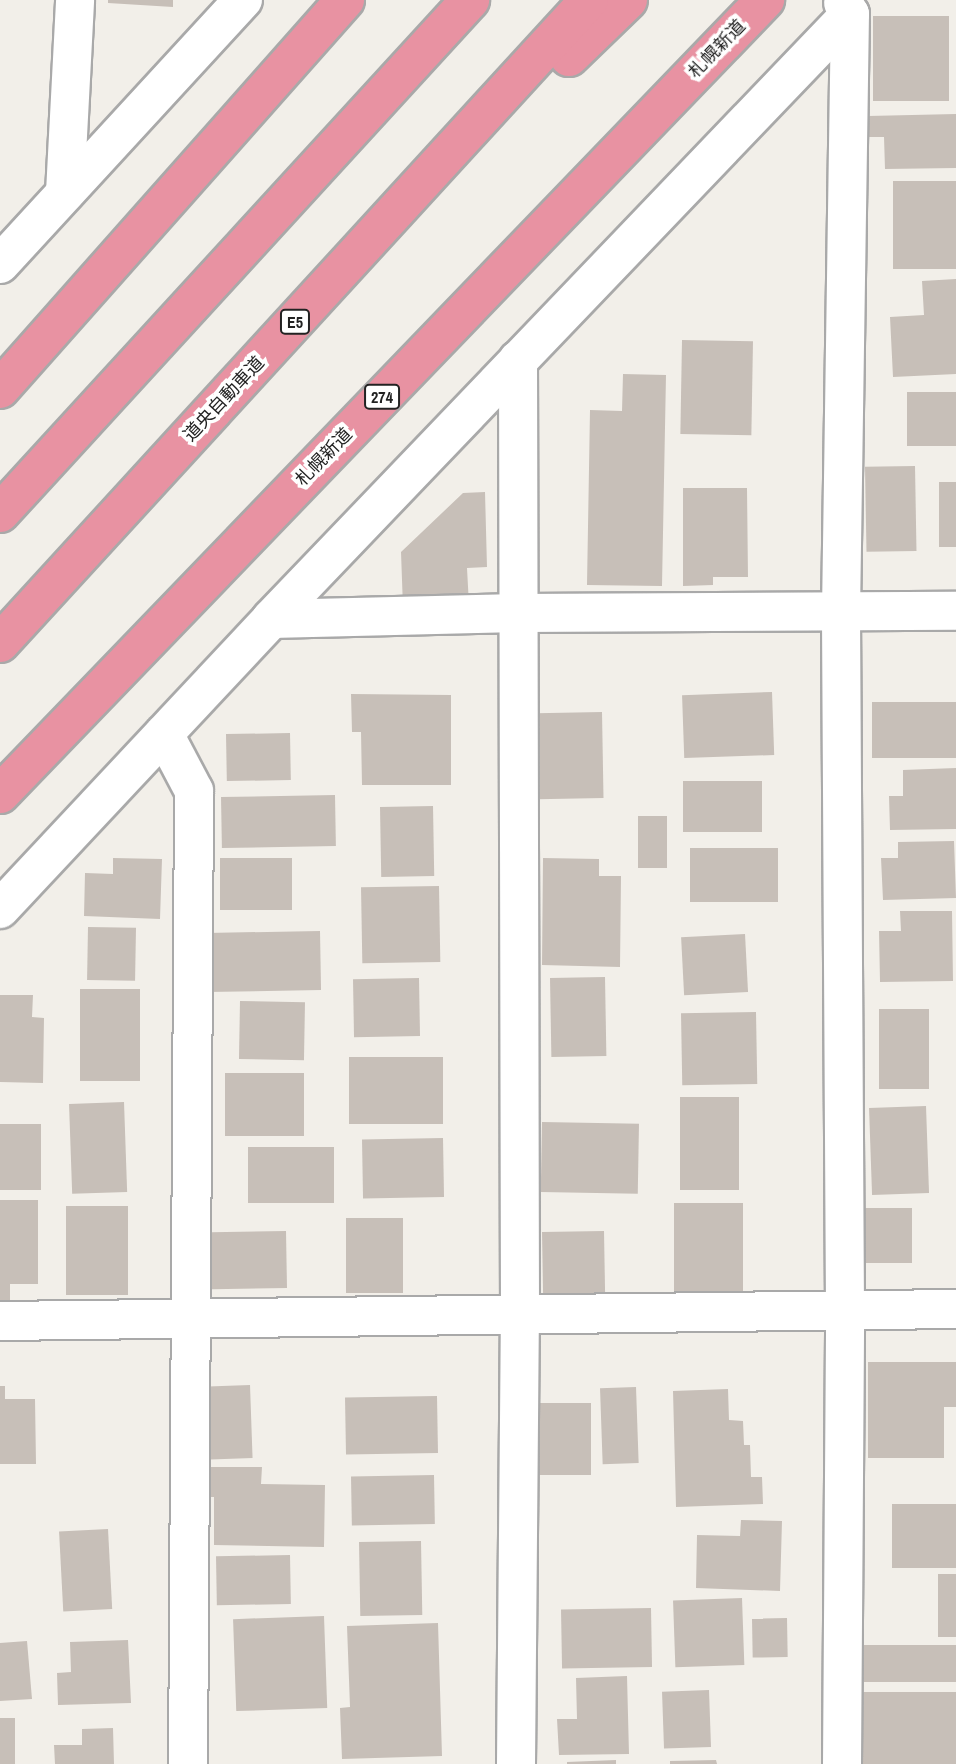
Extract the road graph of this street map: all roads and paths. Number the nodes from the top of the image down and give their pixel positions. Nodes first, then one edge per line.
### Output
1 (75, 0) edge
2 (243, 0) edge
3 (345, 0) edge
4 (470, 0) edge
5 (589, 0) edge
6 (628, 0) edge
7 (765, 0) edge
8 (845, 7) edge
9 (65, 193) junction
10 (0, 264) edge
11 (265, 354) junction
12 (517, 360) junction
13 (0, 389) edge
14 (0, 513) edge
15 (956, 611) edge
16 (841, 612) junction
17 (518, 613) junction
18 (271, 619) junction
19 (0, 643) edge
20 (164, 734) junction
21 (0, 794) edge
22 (0, 909) edge
23 (956, 1309) edge
24 (845, 1310) junction
25 (520, 1314) junction
26 (193, 1319) junction
27 (0, 1321) edge
28 (188, 1764) edge
29 (516, 1764) edge
30 (842, 1764) edge

1 - 9 street
2 - 9 street
3 - 13 highway
4 - 14 highway
5 - 11 highway, 道央自動車道 / E5
6 - 11 highway
7 - 21 highway, 札幌新道 / 274
8 - 12 street
8 - 16 street
9 - 10 street
11 - 19 highway, 道央自動車道 / E5
12 - 17 street
12 - 18 street
15 - 16 street
16 - 17 street
16 - 24 street
17 - 18 street
17 - 25 street
18 - 20 street
20 - 22 street
20 - 26 street
23 - 24 street
24 - 25 street
24 - 30 street
25 - 26 street
25 - 29 street
26 - 27 street
26 - 28 street

